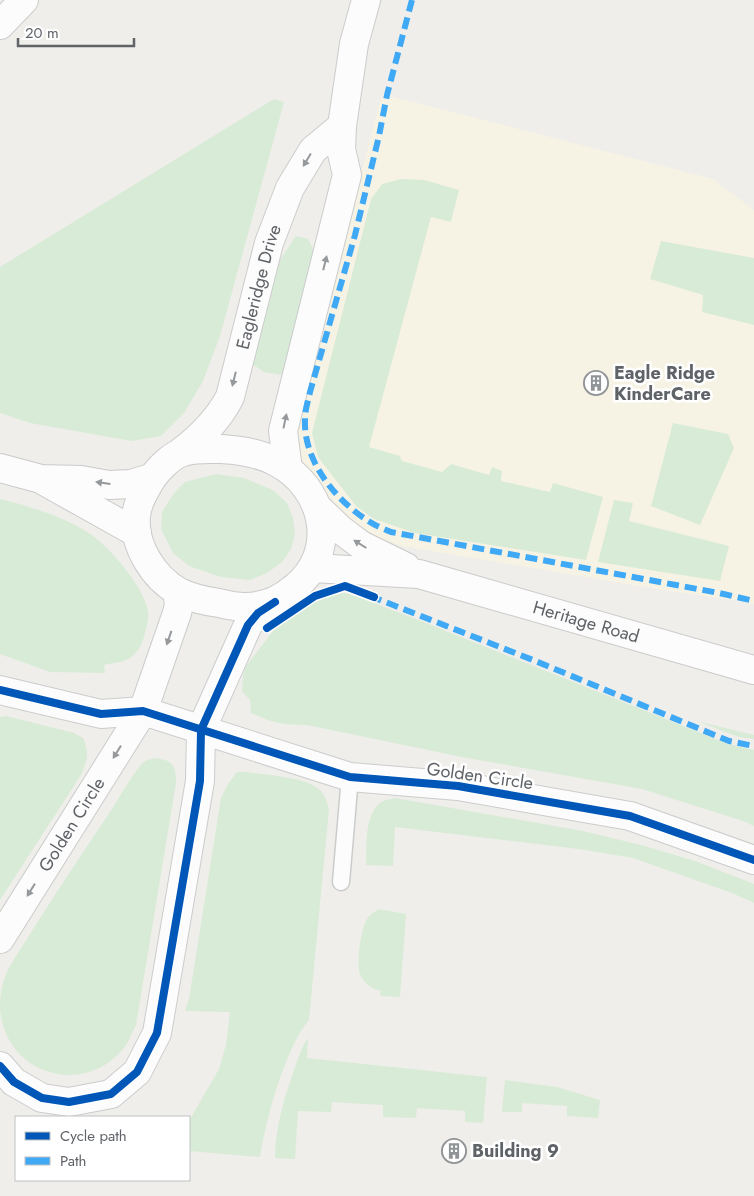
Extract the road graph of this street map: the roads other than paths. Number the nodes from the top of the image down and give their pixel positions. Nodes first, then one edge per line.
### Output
1 (24, 0) edge
2 (366, 0) edge
3 (0, 25) edge
4 (342, 126) junction
5 (181, 452) junction
6 (0, 468) edge
7 (288, 469) junction
8 (151, 478) junction
9 (41, 479) junction
10 (318, 508) junction
11 (137, 533) junction
12 (313, 568) junction
13 (419, 574) junction
14 (177, 591) junction
15 (275, 602) junction
16 (754, 670) edge
17 (0, 690) edge
18 (143, 711) junction
19 (201, 730) junction
20 (350, 777) junction
21 (754, 860) edge
22 (341, 882) dead end
23 (0, 939) edge
24 (0, 1066) edge

1 - 3 street
2 - 4 street
4 -> 5 street, Eagleridge Drive
7 -> 4 street
5 - 7 street
5 - 8 street
6 - 9 street
7 - 10 street
8 -> 9 street
8 - 11 street
9 - 11 street
10 - 12 street
13 -> 10 street, Heritage Road
11 - 14 street
12 - 13 street, Heritage Road
12 - 15 street
13 - 16 street, Heritage Road
14 - 15 street
14 -> 18 street, Golden Circle
15 - 19 street
17 - 18 street, Golden Circle
18 - 19 street, Golden Circle
18 -> 23 street, Golden Circle
19 - 20 street, Golden Circle
19 - 24 street
20 - 21 street, Golden Circle
20 - 22 lane

